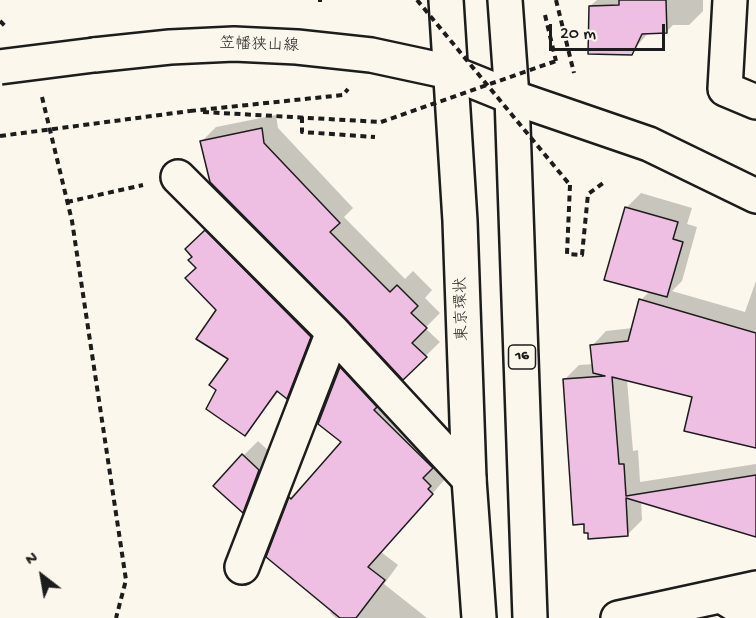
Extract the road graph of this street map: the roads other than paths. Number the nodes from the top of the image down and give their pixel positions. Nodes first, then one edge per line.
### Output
1 (446, 0) edge
2 (505, 0) edge
3 (730, 0) edge
4 (0, 67) edge
5 (450, 72) junction
6 (500, 90) junction
7 (756, 102) edge
8 (178, 177) road end
9 (756, 196) edge
10 (333, 332) junction
11 (469, 479) junction
12 (242, 567) dead end
13 (756, 588) edge
14 (723, 597) junction
15 (756, 616) edge
16 (479, 618) edge
17 (530, 618) edge
18 (618, 618) edge

1 - 5 main road, 東京環状
2 - 6 main road, 16
3 - 7 main road
4 - 5 main road, 笠幡狭山線, bridge
5 - 6 main road, 笠幡狭山線
5 - 11 main road, 東京環状
6 - 9 main road, 笠幡狭山線
6 - 17 main road, 16
8 - 10 main road
10 - 11 main road
10 - 12 main road
11 - 16 main road, 東京環状
13 - 14 main road
14 - 15 main road
14 - 18 main road

